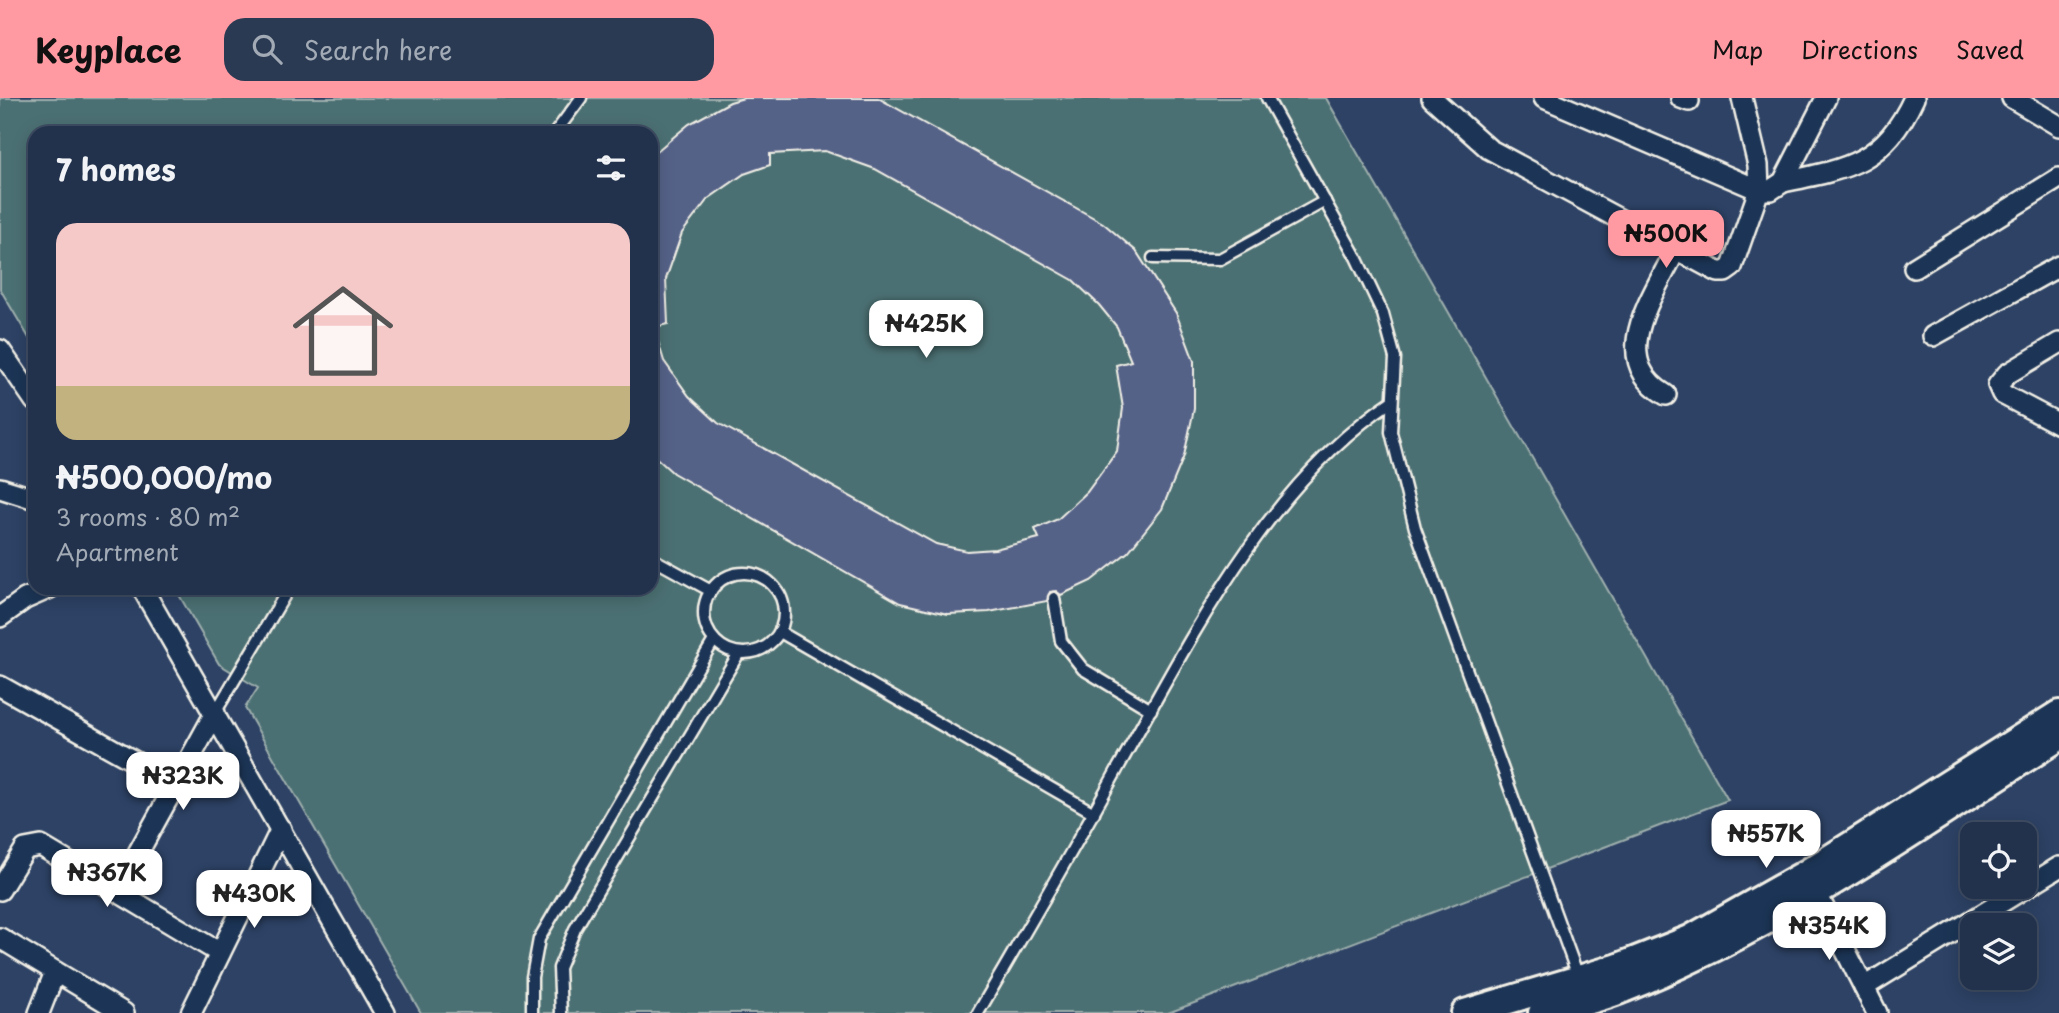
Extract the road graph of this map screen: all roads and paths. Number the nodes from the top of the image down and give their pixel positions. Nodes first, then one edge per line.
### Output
1 (581, 98) edge
2 (1267, 98) edge
3 (1432, 98) edge
4 (1544, 98) edge
5 (1742, 98) edge
6 (1826, 98) edge
7 (1914, 98) edge
8 (2012, 98) edge
9 (560, 126) edge
10 (2059, 126) edge
11 (2059, 178) edge
12 (1783, 182) junction
13 (1759, 190) junction
14 (1325, 201) junction
15 (1675, 251) junction
16 (1153, 258) dead end
17 (2059, 266) edge
18 (1914, 268) dead end
19 (1933, 336) dead end
20 (2059, 343) edge
21 (0, 350) edge
22 (28, 391) edge
23 (1666, 395) dead end
24 (1392, 401) junction
25 (2059, 424) edge
26 (0, 488) edge
27 (28, 497) edge
28 (658, 562) edge
29 (710, 591) junction
30 (34, 595) edge
31 (146, 595) edge
32 (285, 595) edge
33 (1054, 598) dead end
34 (0, 617) edge
35 (780, 632) junction
36 (714, 640) junction
37 (739, 653) junction
38 (0, 687) edge
39 (1151, 710) junction
40 (215, 713) junction
41 (2059, 714) edge
42 (2057, 743) edge
43 (175, 784) junction
44 (1094, 813) junction
45 (281, 830) junction
46 (2059, 867) edge
47 (0, 890) edge
48 (117, 891) junction
49 (1817, 894) junction
50 (0, 938) edge
51 (220, 953) junction
52 (55, 972) junction
53 (1579, 980) junction
54 (1864, 988) junction
55 (39, 1013) edge
56 (124, 1013) edge
57 (191, 1013) edge
58 (385, 1013) edge
59 (532, 1013) edge
60 (561, 1013) edge
61 (978, 1013) edge
62 (1465, 1013) edge
63 (1542, 1013) edge
64 (1877, 1013) edge

1 - 9 lane
2 - 14 lane
3 - 15 street
4 - 13 street
5 - 13 street
6 - 12 street
7 - 12 street
8 - 10 street
11 - 18 street
12 - 13 street
13 - 15 street
14 - 16 lane
14 - 24 lane
15 - 23 street
17 - 19 street
20 - 25 street
21 - 22 street
24 - 39 lane
24 - 53 lane
26 - 27 street
28 - 29 lane
29 - 35 lane
29 - 36 lane
30 - 34 street
31 - 40 street
32 - 40 lane
33 - 39 lane
35 - 37 lane
35 - 44 lane
36 - 37 lane
36 - 59 lane
37 - 60 lane
38 - 43 street
39 - 44 lane
40 - 43 street
40 - 45 street
41 - 53 main road
42 - 49 main road
43 - 48 street
44 - 61 lane
45 - 51 street
45 - 58 street
46 - 54 street
47 - 48 street
48 - 51 street
49 - 54 street
49 - 63 main road
50 - 52 street
51 - 57 street
52 - 55 street
52 - 56 street
53 - 62 main road
54 - 64 street

